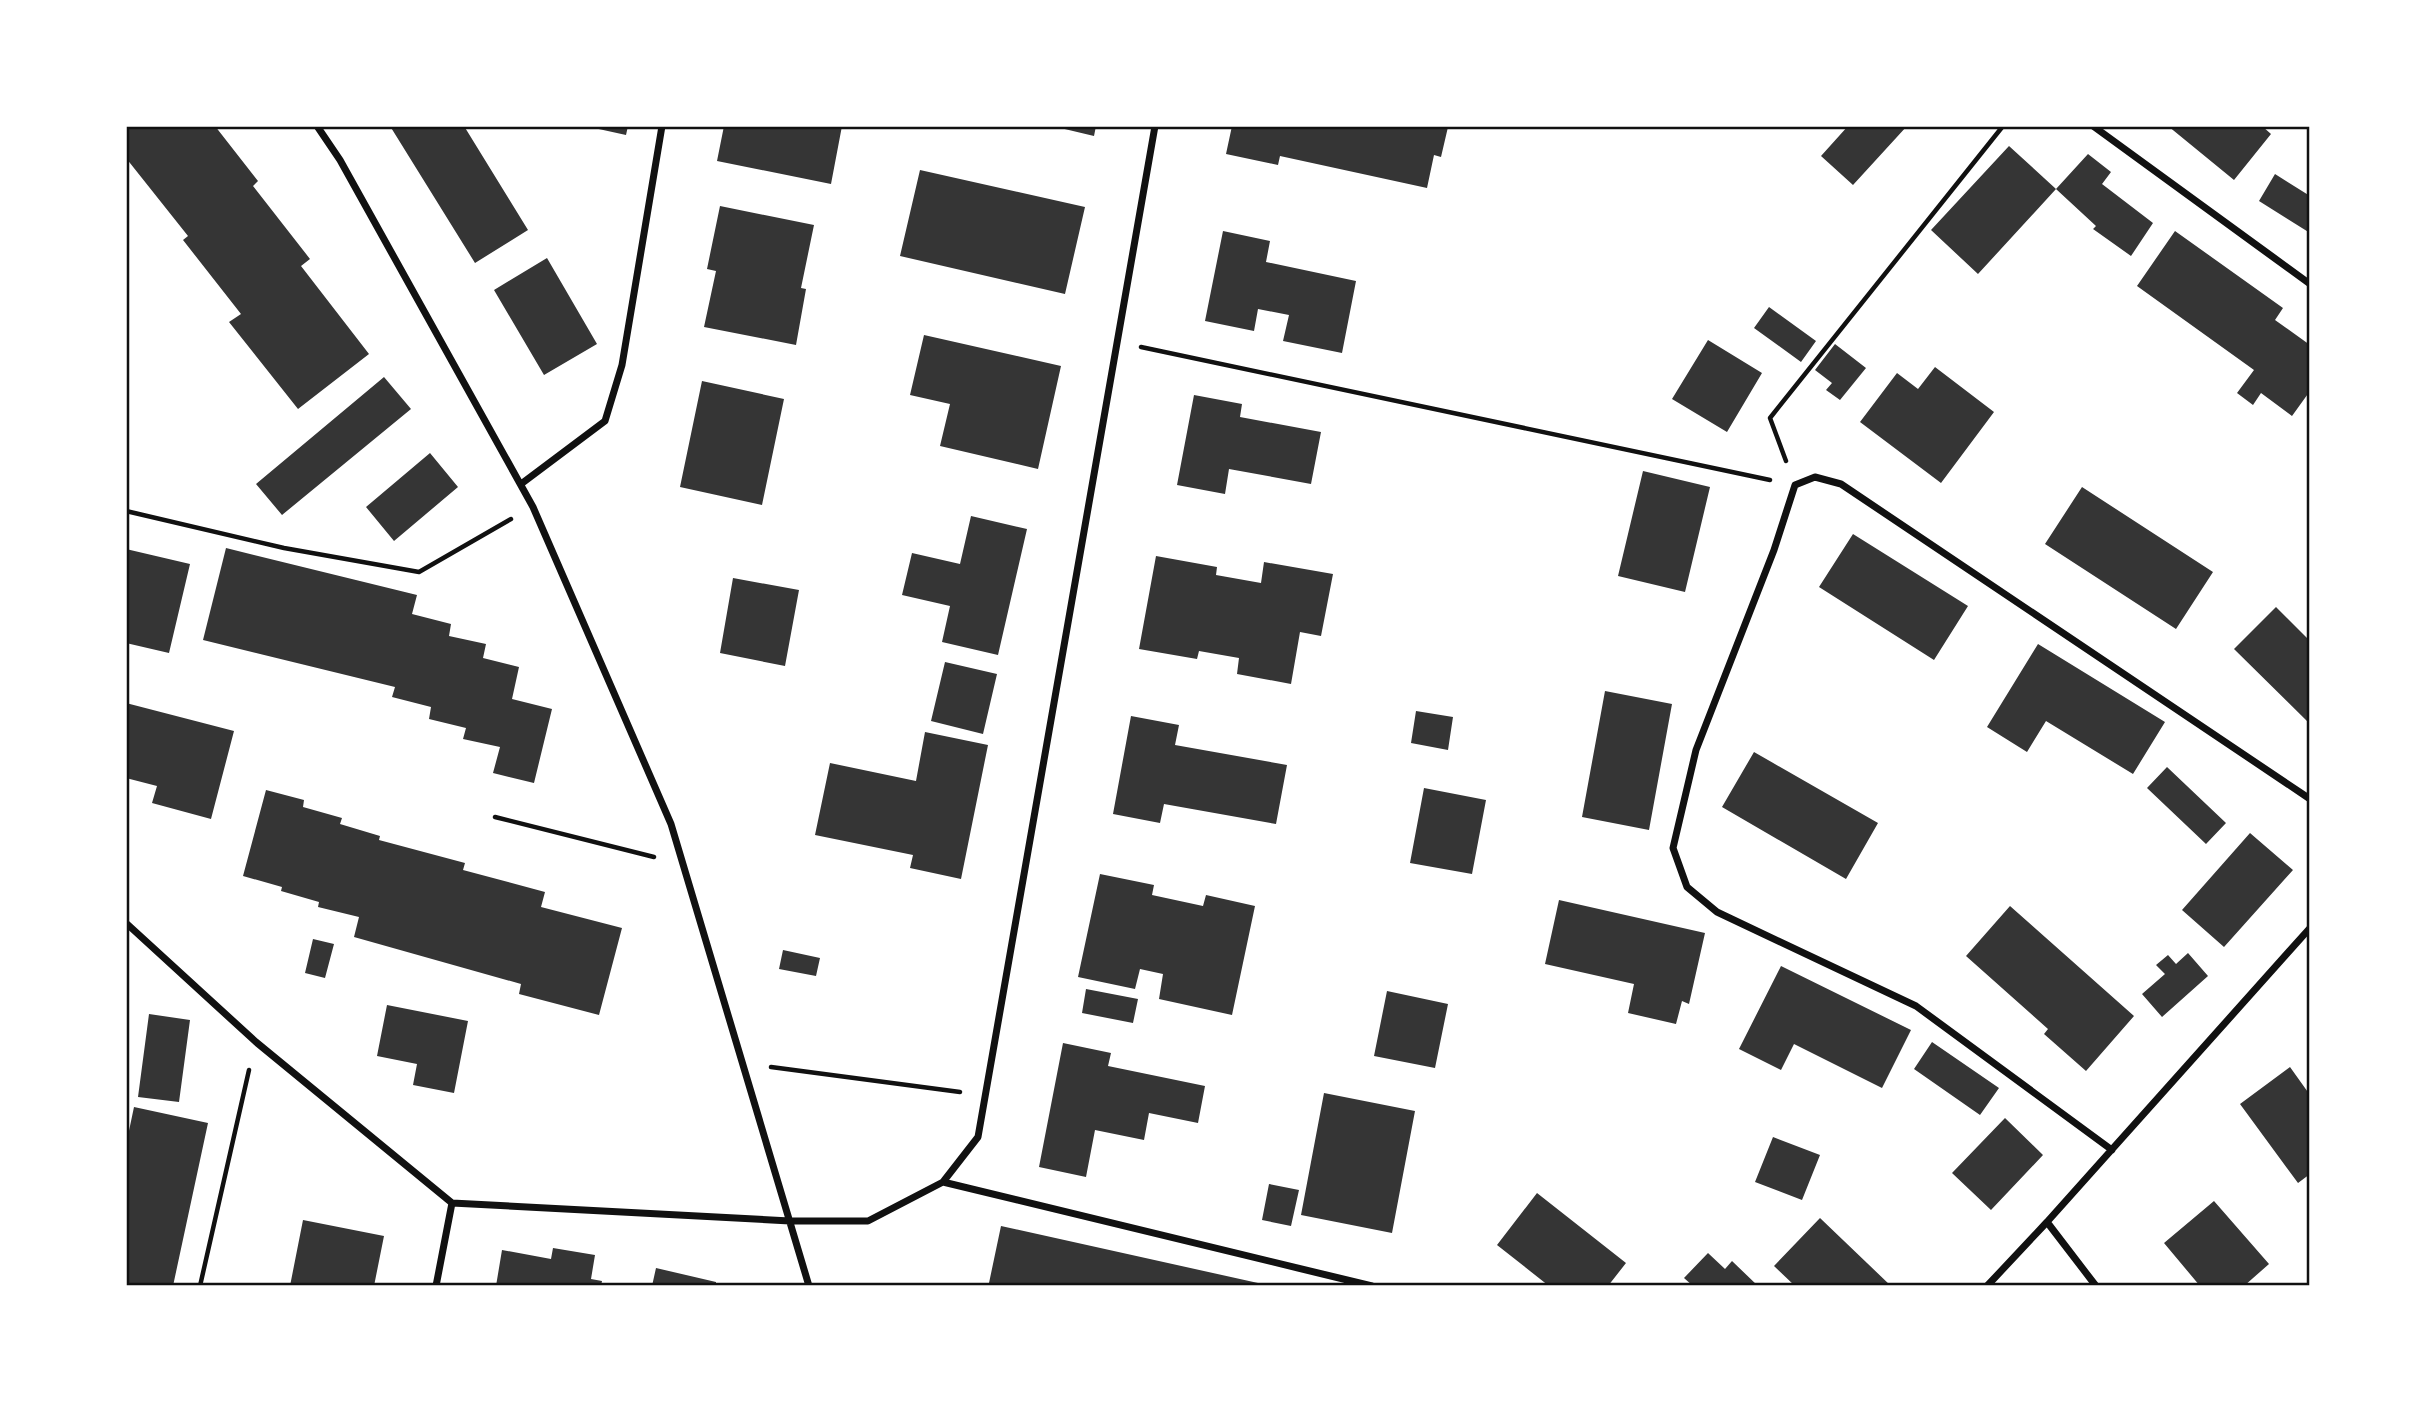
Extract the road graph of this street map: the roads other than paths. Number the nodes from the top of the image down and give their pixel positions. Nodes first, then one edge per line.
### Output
1 (317, 126) edge
2 (662, 126) edge
3 (1156, 126) edge
4 (2093, 126) edge
5 (2310, 284) edge
6 (521, 484) junction
7 (2310, 799) edge
8 (126, 923) edge
9 (2310, 928) edge
10 (2112, 1150) junction
11 (943, 1182) junction
12 (452, 1203) junction
13 (790, 1221) junction
14 (2048, 1222) junction
15 (436, 1286) edge
16 (809, 1286) edge
17 (1371, 1286) edge
18 (1987, 1286) edge
19 (2096, 1286) edge

1 - 6 street
2 - 6 street
3 - 11 street
4 - 5 street
6 - 13 street
7 - 10 street
8 - 12 street
9 - 10 street
10 - 14 street
11 - 13 street
11 - 17 street
12 - 13 street
12 - 15 street
13 - 16 street
14 - 18 street
14 - 19 street

